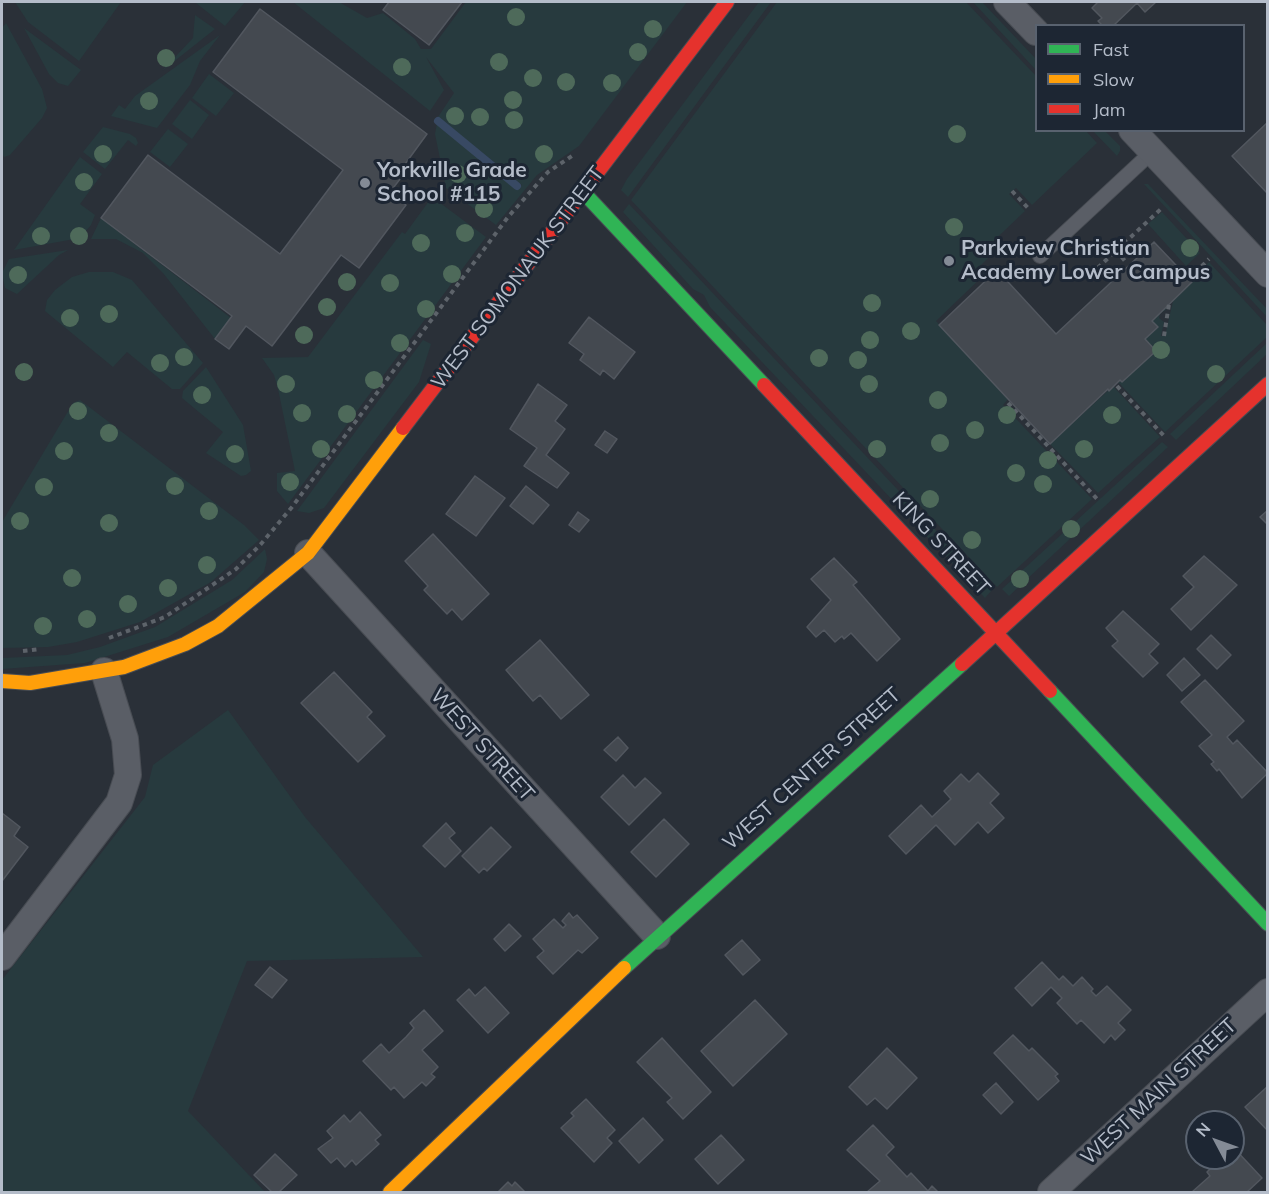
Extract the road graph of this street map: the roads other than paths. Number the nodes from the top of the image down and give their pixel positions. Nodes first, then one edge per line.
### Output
1 (727, 2) edge
2 (1015, 4) edge
3 (1035, 31) edge
4 (1134, 132) edge
5 (1153, 152) junction
6 (584, 193) junction
7 (1040, 256) dead end
8 (1268, 274) edge
9 (1268, 384) edge
10 (308, 553) junction
11 (995, 634) junction
12 (104, 671) junction
13 (2, 681) edge
14 (1268, 924) edge
15 (657, 936) junction
16 (2, 957) edge
17 (1268, 992) edge
18 (390, 1192) edge
19 (1051, 1192) edge

1 - 6 street, WEST SOMONAUK STREET
2 - 3 street
4 - 5 street
5 - 7 lane
5 - 8 street
6 - 10 street, WEST SOMONAUK STREET
6 - 11 street, KING STREET
9 - 11 street, WEST CENTER STREET
10 - 12 street, WEST SOMONAUK STREET
10 - 15 street, WEST STREET
11 - 14 street, KING STREET
11 - 15 street, WEST CENTER STREET
12 - 13 street, WEST SOMONAUK STREET
12 - 16 street
15 - 18 street, WEST CENTER STREET
17 - 19 street, WEST MAIN STREET

